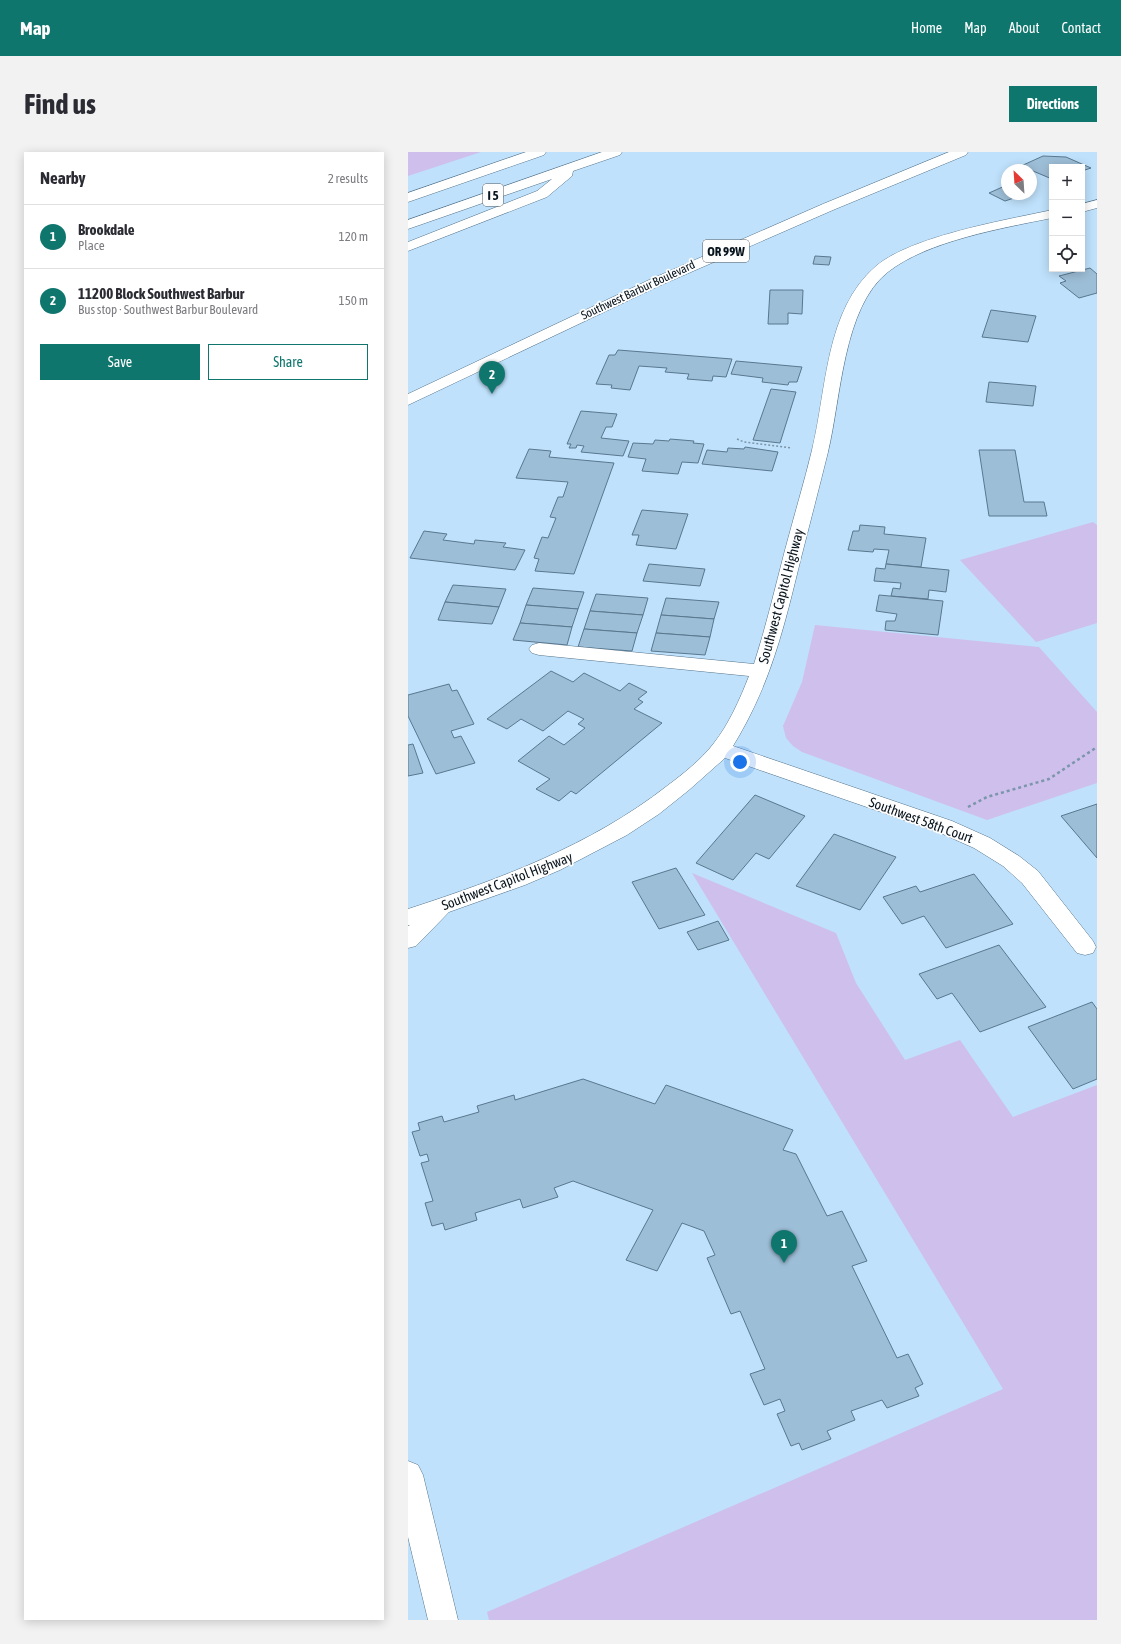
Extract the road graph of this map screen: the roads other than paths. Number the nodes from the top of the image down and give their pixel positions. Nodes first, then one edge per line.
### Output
1 (539, 152) edge
2 (615, 152) edge
3 (961, 152) edge
4 (577, 165) junction
5 (408, 198) edge
6 (1097, 204) edge
7 (1085, 207) edge
8 (1049, 215) edge
9 (408, 224) edge
10 (408, 247) edge
11 (408, 400) edge
12 (539, 649) dead end
13 (761, 671) junction
14 (721, 749) junction
15 (443, 906) junction
16 (408, 917) edge
17 (408, 940) edge
18 (1085, 947) dead end
19 (408, 1475) edge
20 (443, 1620) edge

1 - 5 main road, I 5
2 - 4 main road, I 5
3 - 11 main road, Southwest Barbur Boulevard / OR 99W
4 - 9 main road, I 5
4 - 10 main road
6 - 7 main road
8 - 13 main road, Southwest Capitol Highway
12 - 13 main road
13 - 14 main road, Southwest Capitol Highway
14 - 15 main road, Southwest Capitol Highway
14 - 18 main road, Southwest 58th Court
15 - 16 main road, Southwest Capitol Highway
15 - 17 main road
19 - 20 main road

